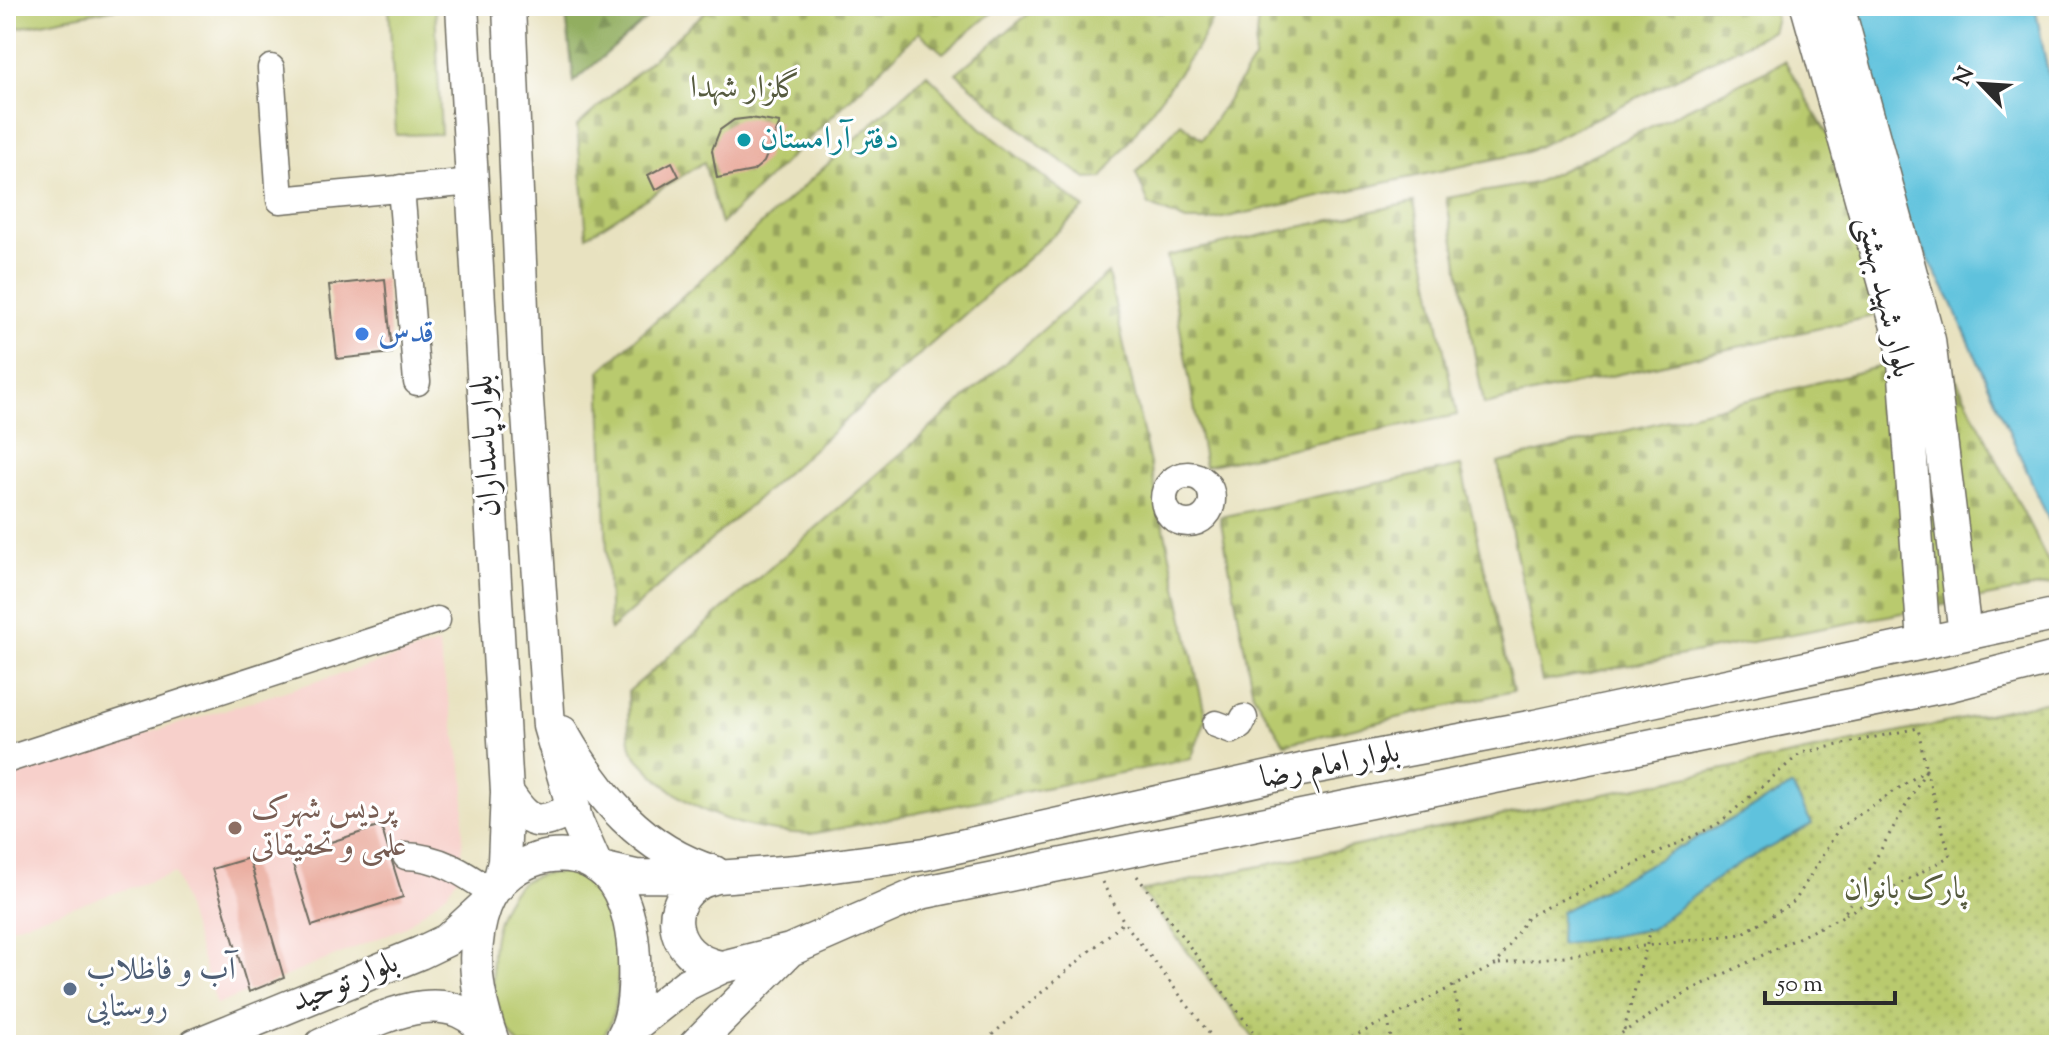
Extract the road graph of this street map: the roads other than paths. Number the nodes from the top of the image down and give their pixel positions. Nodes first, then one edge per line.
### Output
1 (462, 6) edge
2 (509, 6) edge
3 (1807, 6) edge
4 (1838, 6) edge
5 (271, 68) dead end
6 (472, 182) junction
7 (401, 188) junction
8 (524, 355) junction
9 (481, 358) junction
10 (417, 382) dead end
11 (2048, 617) edge
12 (437, 620) dead end
13 (1965, 634) junction
14 (1924, 643) junction
15 (2053, 659) edge
16 (548, 706) junction
17 (1244, 718) dead end
18 (1216, 724) dead end
19 (6, 760) edge
20 (507, 792) junction
21 (574, 808) junction
22 (406, 856) dead end
23 (597, 867) junction
24 (723, 877) junction
25 (492, 895) junction
26 (790, 950) junction
27 (393, 963) junction
28 (722, 967) junction
29 (408, 1008) junction
30 (621, 1039) edge
31 (195, 1045) edge
32 (321, 1045) edge
33 (494, 1045) edge
34 (695, 1045) edge

1 - 6 main road, بلوار پاسداران
2 - 8 main road, بلوار پاسداران
3 - 14 main road, بلوار شهید بهشتی
4 - 13 main road, بلوار شهید بهشتی
5 - 7 street
6 - 7 street
6 - 9 main road, بلوار پاسداران
7 - 10 street
8 - 9 street
8 - 16 main road, بلوار پاسداران
9 - 20 main road, بلوار پاسداران
11 - 13 main road, بلوار امام رضا
12 - 19 street
13 - 14 main road, بلوار امام رضا
14 - 24 main road, بلوار امام رضا
15 - 26 main road, بلوار امام رضا
16 - 21 main road, بلوار پاسداران
16 - 24 main road
17 - 18 street
20 - 21 main road
20 - 25 main road, بلوار پاسداران
21 - 23 main road, بلوار پاسداران
22 - 25 street
23 - 24 main road, بلوار امام رضا
23 - 25 main road, بلوار توحید
23 - 30 main road, بلوار پاسداران
24 - 28 main road
25 - 27 main road, بلوار توحید
25 - 33 main road, بلوار پاسداران
26 - 28 main road
26 - 34 main road
27 - 29 main road
27 - 31 main road, بلوار توحید
28 - 30 main road
29 - 32 main road, بلوار توحید
29 - 33 main road, بلوار توحید

